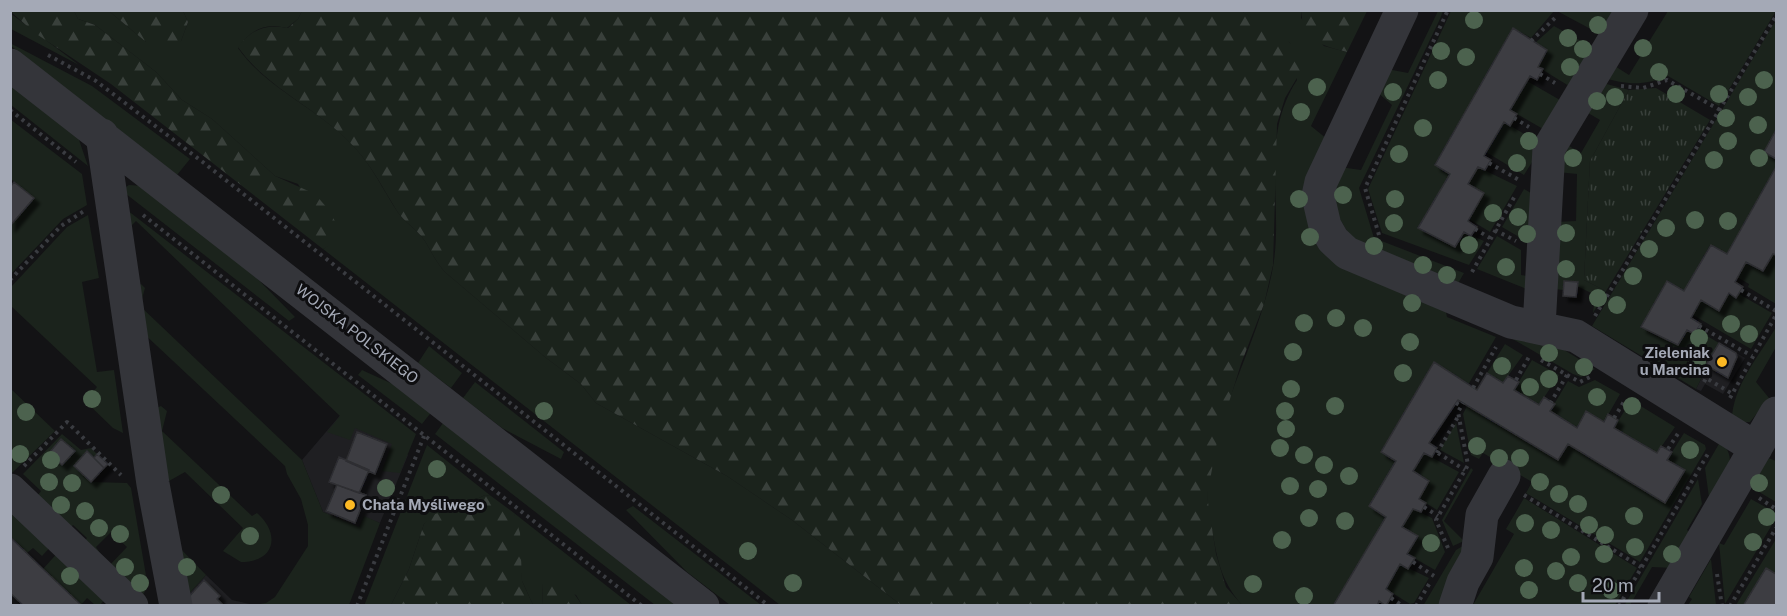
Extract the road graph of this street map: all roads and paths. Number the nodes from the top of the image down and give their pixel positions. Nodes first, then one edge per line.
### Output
1 (1402, 10) edge
2 (1448, 10) edge
3 (1632, 10) edge
4 (1776, 16) edge
5 (1556, 17) dead end
6 (1532, 41) dead end
7 (44, 53) dead end
8 (10, 65) edge
9 (1592, 75) junction
10 (10, 110) edge
11 (1719, 110) junction
12 (102, 135) junction
13 (107, 187) junction
14 (1475, 230) dead end
15 (1490, 238) dead end
16 (1388, 239) dead end
17 (1470, 271) dead end
18 (10, 280) edge
19 (1741, 290) dead end
20 (1453, 299) junction
21 (1776, 313) edge
22 (1590, 325) dead end
23 (1699, 326) dead end
24 (1502, 337) dead end
25 (1530, 343) junction
26 (1752, 356) junction
27 (1516, 380) dead end
28 (1473, 388) dead end
29 (1551, 402) dead end
30 (1456, 403) dead end
31 (1776, 413) edge
32 (1459, 416) junction
33 (1723, 427) junction
34 (424, 436) junction
35 (1756, 448) junction
36 (1467, 460) junction
37 (1465, 470) junction
38 (1503, 478) junction
39 (126, 480) dead end
40 (15, 481) edge
41 (1424, 507) dead end
42 (1438, 516) junction
43 (1776, 528) edge
44 (1449, 551) dead end
45 (1413, 562) dead end
46 (1439, 567) dead end
47 (1641, 567) junction
48 (1434, 576) junction
49 (1391, 598) dead end
50 (132, 606) edge
51 (176, 606) edge
52 (357, 606) edge
53 (642, 606) edge
54 (703, 606) edge
55 (769, 606) edge
56 (1403, 606) edge
57 (1416, 606) edge
58 (1455, 606) edge
59 (1619, 606) edge
60 (1664, 606) edge
61 (1730, 606) edge

1 - 20 street
2 - 16 path
3 - 9 street
4 - 11 path
5 - 6 path
7 - 55 path
8 - 12 street, WOJSKA POLSKIEGO
9 - 11 path
9 - 25 street
10 - 13 path
11 - 22 path
12 - 13 street
12 - 54 street, WOJSKA POLSKIEGO
13 - 18 path
13 - 34 path
13 - 51 street
14 - 15 path
17 - 20 path
19 - 21 path
20 - 25 street
21 - 26 path
23 - 26 path
24 - 28 path
25 - 27 path
25 - 29 path
25 - 33 street
26 - 33 path
30 - 32 path
31 - 35 street
32 - 36 path
32 - 37 path
33 - 35 street
33 - 47 path
34 - 52 path
34 - 53 path
35 - 60 street
36 - 37 path
36 - 38 path
37 - 42 path
38 - 47 path
38 - 58 street
39 - 40 path
40 - 50 street
41 - 42 path
42 - 44 path
43 - 61 path
45 - 48 path
46 - 48 path
47 - 59 path
48 - 57 path
49 - 56 path

